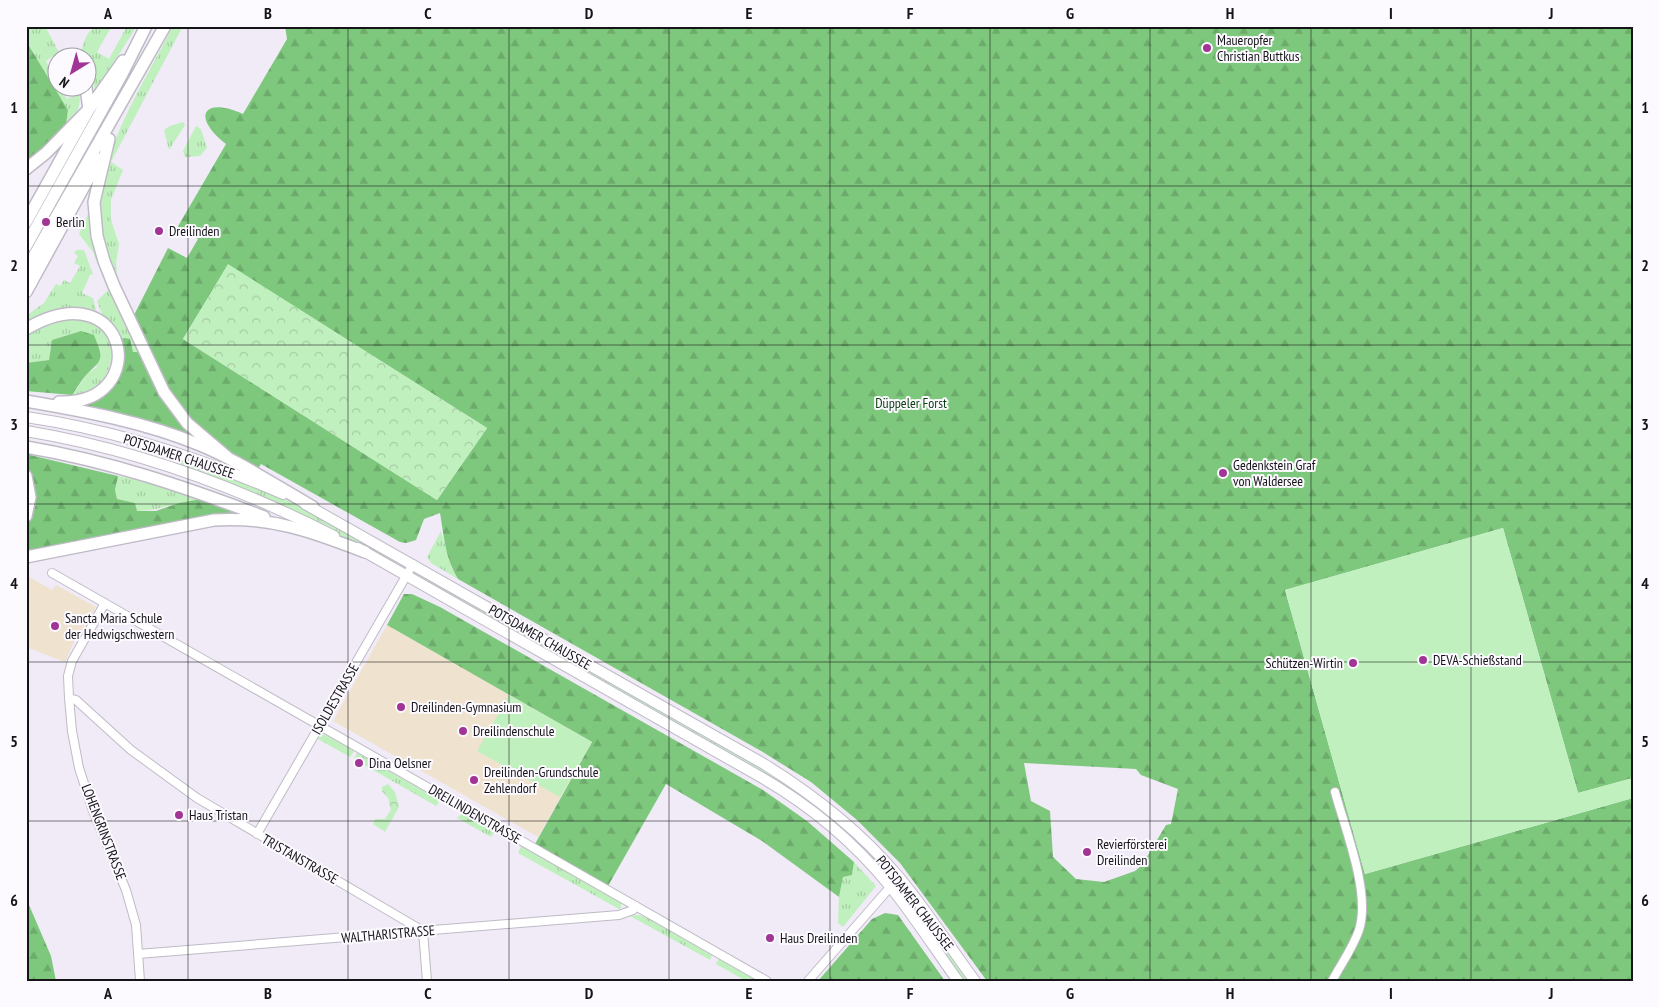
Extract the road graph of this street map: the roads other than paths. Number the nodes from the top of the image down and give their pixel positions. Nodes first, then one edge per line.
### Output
1 (146, 26) edge
2 (165, 26) edge
3 (127, 93) junction
4 (87, 98) edge
5 (89, 109) junction
6 (109, 139) junction
7 (26, 169) edge
8 (26, 222) edge
9 (26, 246) edge
10 (26, 270) edge
11 (26, 292) edge
12 (26, 329) edge
13 (27, 401) edge
14 (26, 417) edge
15 (26, 431) edge
16 (26, 447) edge
17 (227, 457) junction
18 (26, 476) edge
19 (313, 507) junction
20 (26, 516) edge
21 (280, 522) junction
22 (365, 552) junction
23 (26, 557) edge
24 (412, 564) junction
25 (52, 573) dead end
26 (406, 576) junction
27 (105, 603) junction
28 (69, 698) junction
29 (320, 725) junction
30 (1335, 792) dead end
31 (257, 834) junction
32 (899, 877) junction
33 (889, 885) junction
34 (636, 906) junction
35 (423, 931) junction
36 (138, 954) junction
37 (140, 981) edge
38 (427, 981) edge
39 (767, 981) edge
40 (808, 981) edge
41 (958, 981) edge
42 (975, 981) edge
43 (1332, 981) edge

1 - 5 highway
1 - 9 highway
2 - 3 highway
3 - 6 highway
3 - 10 highway
4 - 5 highway
5 - 7 highway
5 - 8 highway
6 - 11 highway
6 - 17 highway
12 - 13 highway
13 - 17 highway
14 - 19 main road, POTSDAMER CHAUSSEE
15 - 22 main road, POTSDAMER CHAUSSEE
16 - 21 highway
17 - 19 highway
18 - 20 highway
19 - 24 main road, POTSDAMER CHAUSSEE
21 - 22 highway
21 - 23 highway
22 - 26 main road, POTSDAMER CHAUSSEE
24 - 26 street, ISOLDESTRASSE
24 - 32 main road, POTSDAMER CHAUSSEE
25 - 27 street, DREILINDENSTRASSE
26 - 29 street, ISOLDESTRASSE
26 - 33 main road, POTSDAMER CHAUSSEE
27 - 28 street, LOHENGRINSTRASSE
27 - 29 street, DREILINDENSTRASSE
28 - 31 street, TRISTANSTRASSE
28 - 36 street, LOHENGRINSTRASSE
29 - 31 street, ISOLDESTRASSE
29 - 34 street, DREILINDENSTRASSE
30 - 43 street
31 - 35 street, TRISTANSTRASSE
32 - 33 street
32 - 42 main road, POTSDAMER CHAUSSEE
33 - 40 street
33 - 41 main road, POTSDAMER CHAUSSEE
34 - 35 street, WALTHARISTRASSE
34 - 39 street, DREILINDENSTRASSE
35 - 36 street, WALTHARISTRASSE
35 - 38 street
36 - 37 street, LOHENGRINSTRASSE

